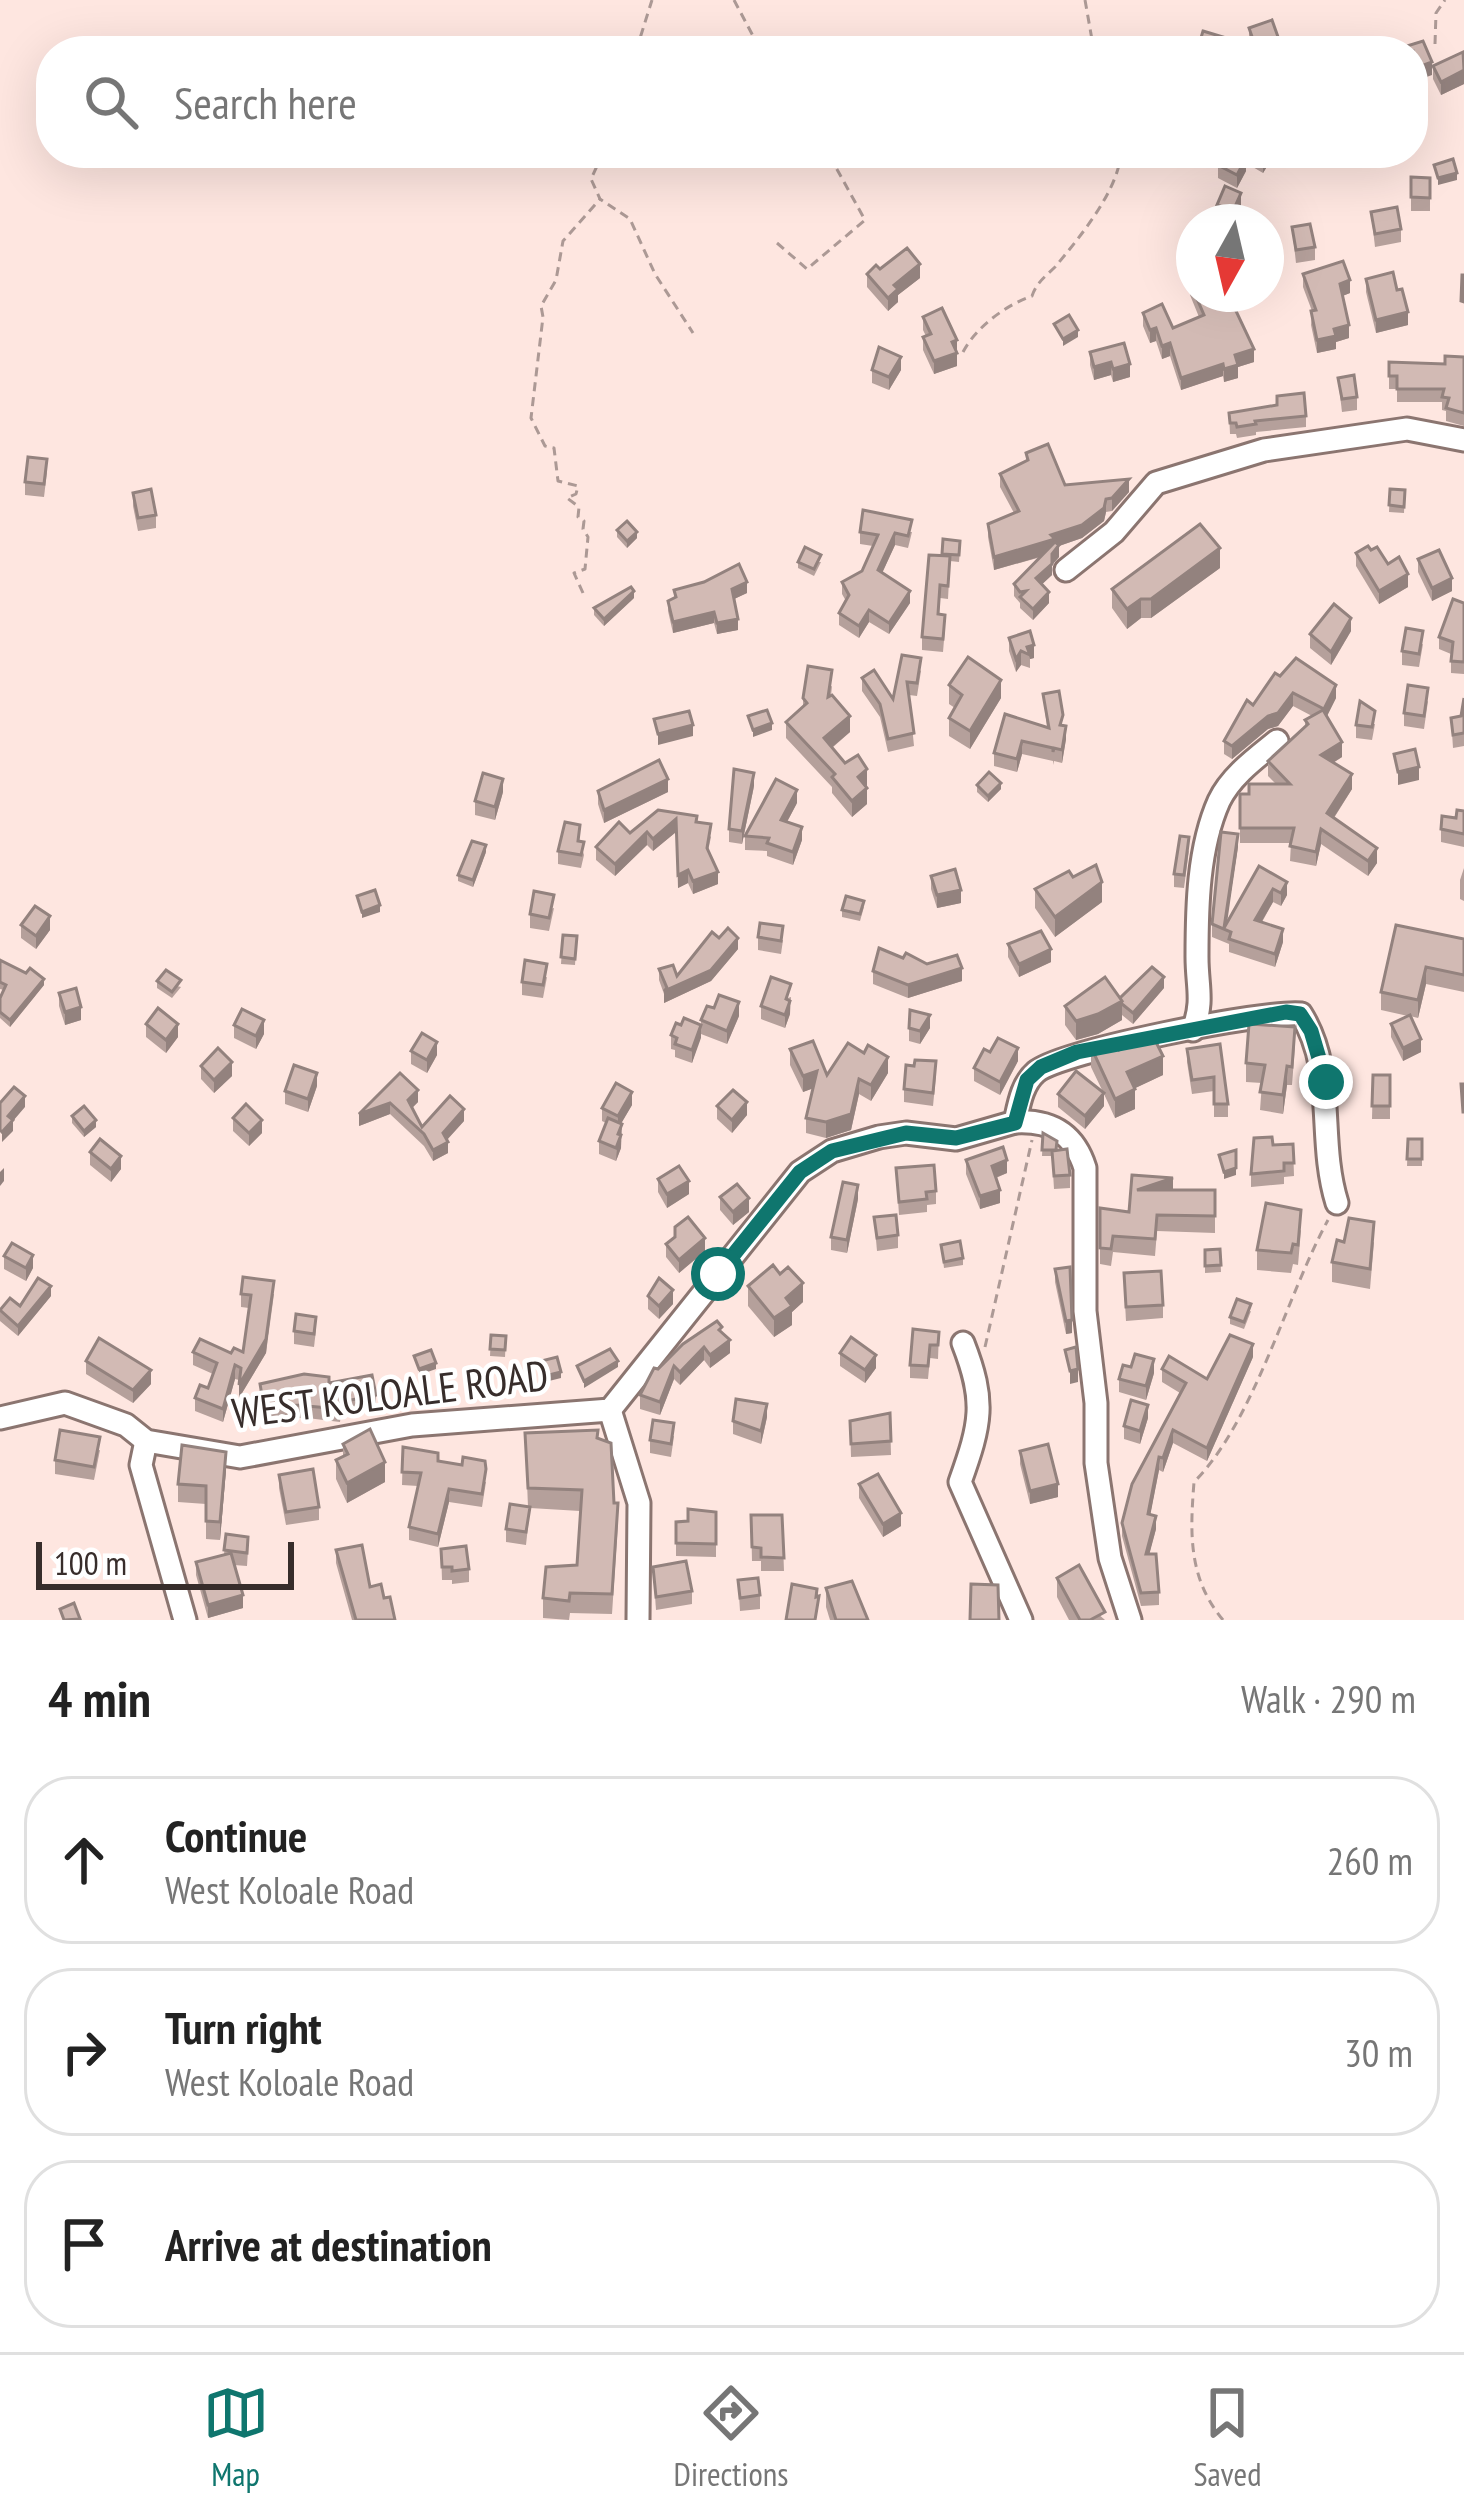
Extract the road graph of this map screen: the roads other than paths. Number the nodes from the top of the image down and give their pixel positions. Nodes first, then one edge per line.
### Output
1 (1464, 440) edge
2 (1066, 570) dead end
3 (1277, 741) dead end
4 (1192, 1030) junction
5 (1027, 1122) junction
6 (1337, 1202) road end
7 (974, 1346) road end
8 (610, 1410) junction
9 (0, 1418) edge
10 (146, 1442) junction
11 (185, 1620) edge
12 (638, 1620) edge
13 (1022, 1620) edge
14 (1130, 1620) edge

1 - 2 street
3 - 4 street
4 - 5 street
4 - 6 street
5 - 8 street, WEST KOLOALE ROAD
5 - 14 street
7 - 13 street
8 - 10 street, WEST KOLOALE ROAD
8 - 12 street
9 - 10 street, WEST KOLOALE ROAD
10 - 11 street

